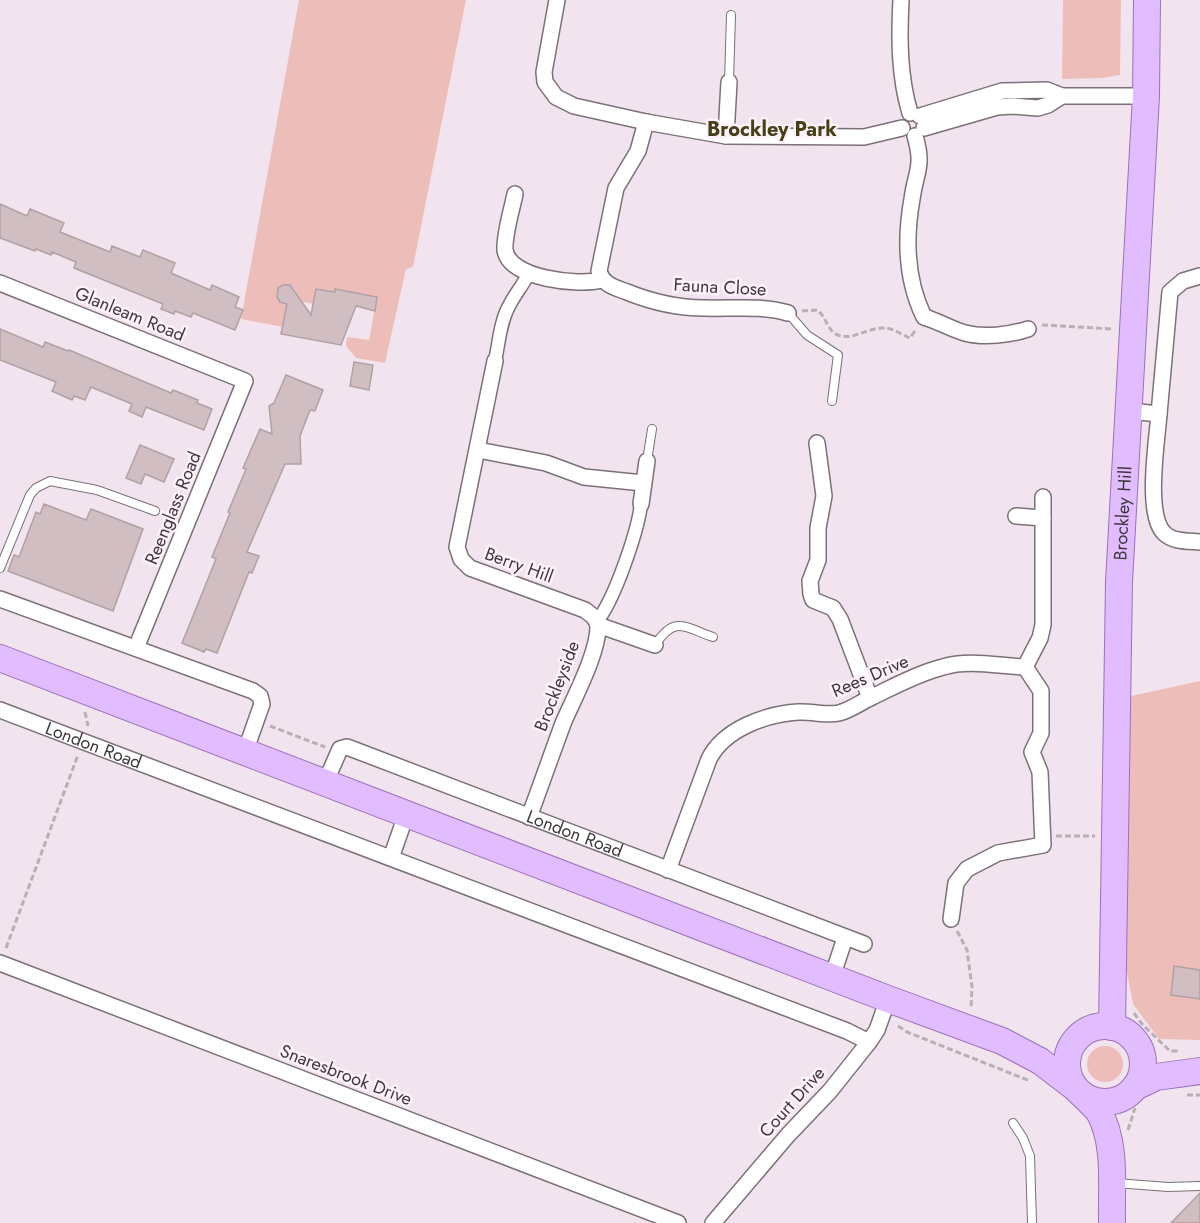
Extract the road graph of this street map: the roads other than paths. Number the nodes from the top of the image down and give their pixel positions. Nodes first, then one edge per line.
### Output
1 (557, 0) edge
2 (901, 0) edge
3 (1147, 0) edge
4 (731, 15) dead end
5 (729, 82) joint
6 (1146, 96) junction
7 (646, 122) junction
8 (914, 124) junction
9 (726, 136) junction
10 (515, 194) dead end
11 (529, 273) junction
12 (1200, 276) edge
13 (601, 280) junction
14 (0, 283) edge
15 (788, 313) joint
16 (1028, 329) road end
17 (495, 361) joint
18 (245, 381) joint
19 (832, 400) dead end
20 (1129, 411) junction
21 (1159, 414) junction
22 (652, 429) dead end
23 (817, 443) dead end
24 (478, 450) junction
25 (647, 460) joint
26 (643, 483) junction
27 (1043, 496) dead end
28 (641, 504) joint
29 (155, 511) dead end
30 (1017, 516) dead end
31 (1043, 518) junction
32 (1200, 542) edge
33 (0, 568) edge
34 (0, 598) edge
35 (597, 623) junction
36 (713, 637) dead end
37 (655, 645) joint
38 (136, 648) junction
39 (0, 658) edge
40 (1025, 667) junction
41 (870, 698) junction
42 (0, 710) edge
43 (245, 752) junction
44 (325, 783) junction
45 (406, 815) junction
46 (529, 817) junction
47 (391, 858) junction
48 (668, 870) junction
49 (951, 919) road end
50 (845, 938) junction
51 (864, 944) dead end
52 (0, 963) edge
53 (832, 977) junction
54 (891, 1011) junction
55 (1112, 1027) junction
56 (1079, 1036) junction
57 (1002, 1041) junction
58 (869, 1042) junction
59 (1140, 1050) junction
60 (1197, 1063) edge
61 (1078, 1091) junction
62 (1134, 1095) junction
63 (1013, 1123) dead end
64 (1120, 1146) junction
65 (1112, 1182) junction
66 (1200, 1186) edge
67 (678, 1223) edge
68 (713, 1223) edge
69 (1032, 1223) edge
70 (1112, 1223) edge

1 - 7 street
2 - 8 street
3 - 6 main road, Brockley Hill
4 - 5 lane
5 - 9 street
6 - 8 street
6 - 20 main road, Brockley Hill
7 - 9 street
7 - 13 street
8 - 9 street
8 - 16 street
10 - 11 street
11 - 13 street
11 - 17 street
12 - 21 street
13 - 15 street, Fauna Close
14 - 18 street, Glanleam Road
15 - 19 lane, Fauna Close
17 - 24 street, Berry Hill
18 - 38 street, Reenglass Road
20 - 21 street
20 - 55 main road, Brockley Hill
21 - 32 street
22 - 25 lane
23 - 41 street
24 - 26 street
24 - 35 street, Berry Hill
25 - 26 street
26 - 28 street
27 - 31 street
28 - 35 street
29 - 33 lane
30 - 31 street
31 - 40 street
34 - 38 street
35 - 37 street, Brockleyside
35 - 46 street, Brockleyside
36 - 37 lane
38 - 43 street
39 - 43 main road
40 - 41 street, Rees Drive
40 - 49 street
41 - 48 street, Rees Drive
42 - 47 street, London Road
43 - 44 main road
44 - 45 main road
44 - 46 street, London Road
45 - 47 street
45 - 53 main road
46 - 48 street, London Road
47 - 58 street, London Road
48 - 50 street, London Road
50 - 51 street, London Road
50 - 53 street
52 - 67 street, Snaresbrook Drive
53 - 54 main road
54 - 57 main road
54 - 58 street, Court Drive
55 - 56 main road
55 - 59 main road
56 - 57 main road
56 - 61 main road
57 - 61 main road
58 - 68 street, Court Drive
59 - 60 main road
59 - 62 main road
60 - 62 main road
61 - 62 main road
61 - 64 main road
62 - 64 main road
63 - 69 lane
64 - 65 main road
65 - 66 lane
65 - 70 main road

